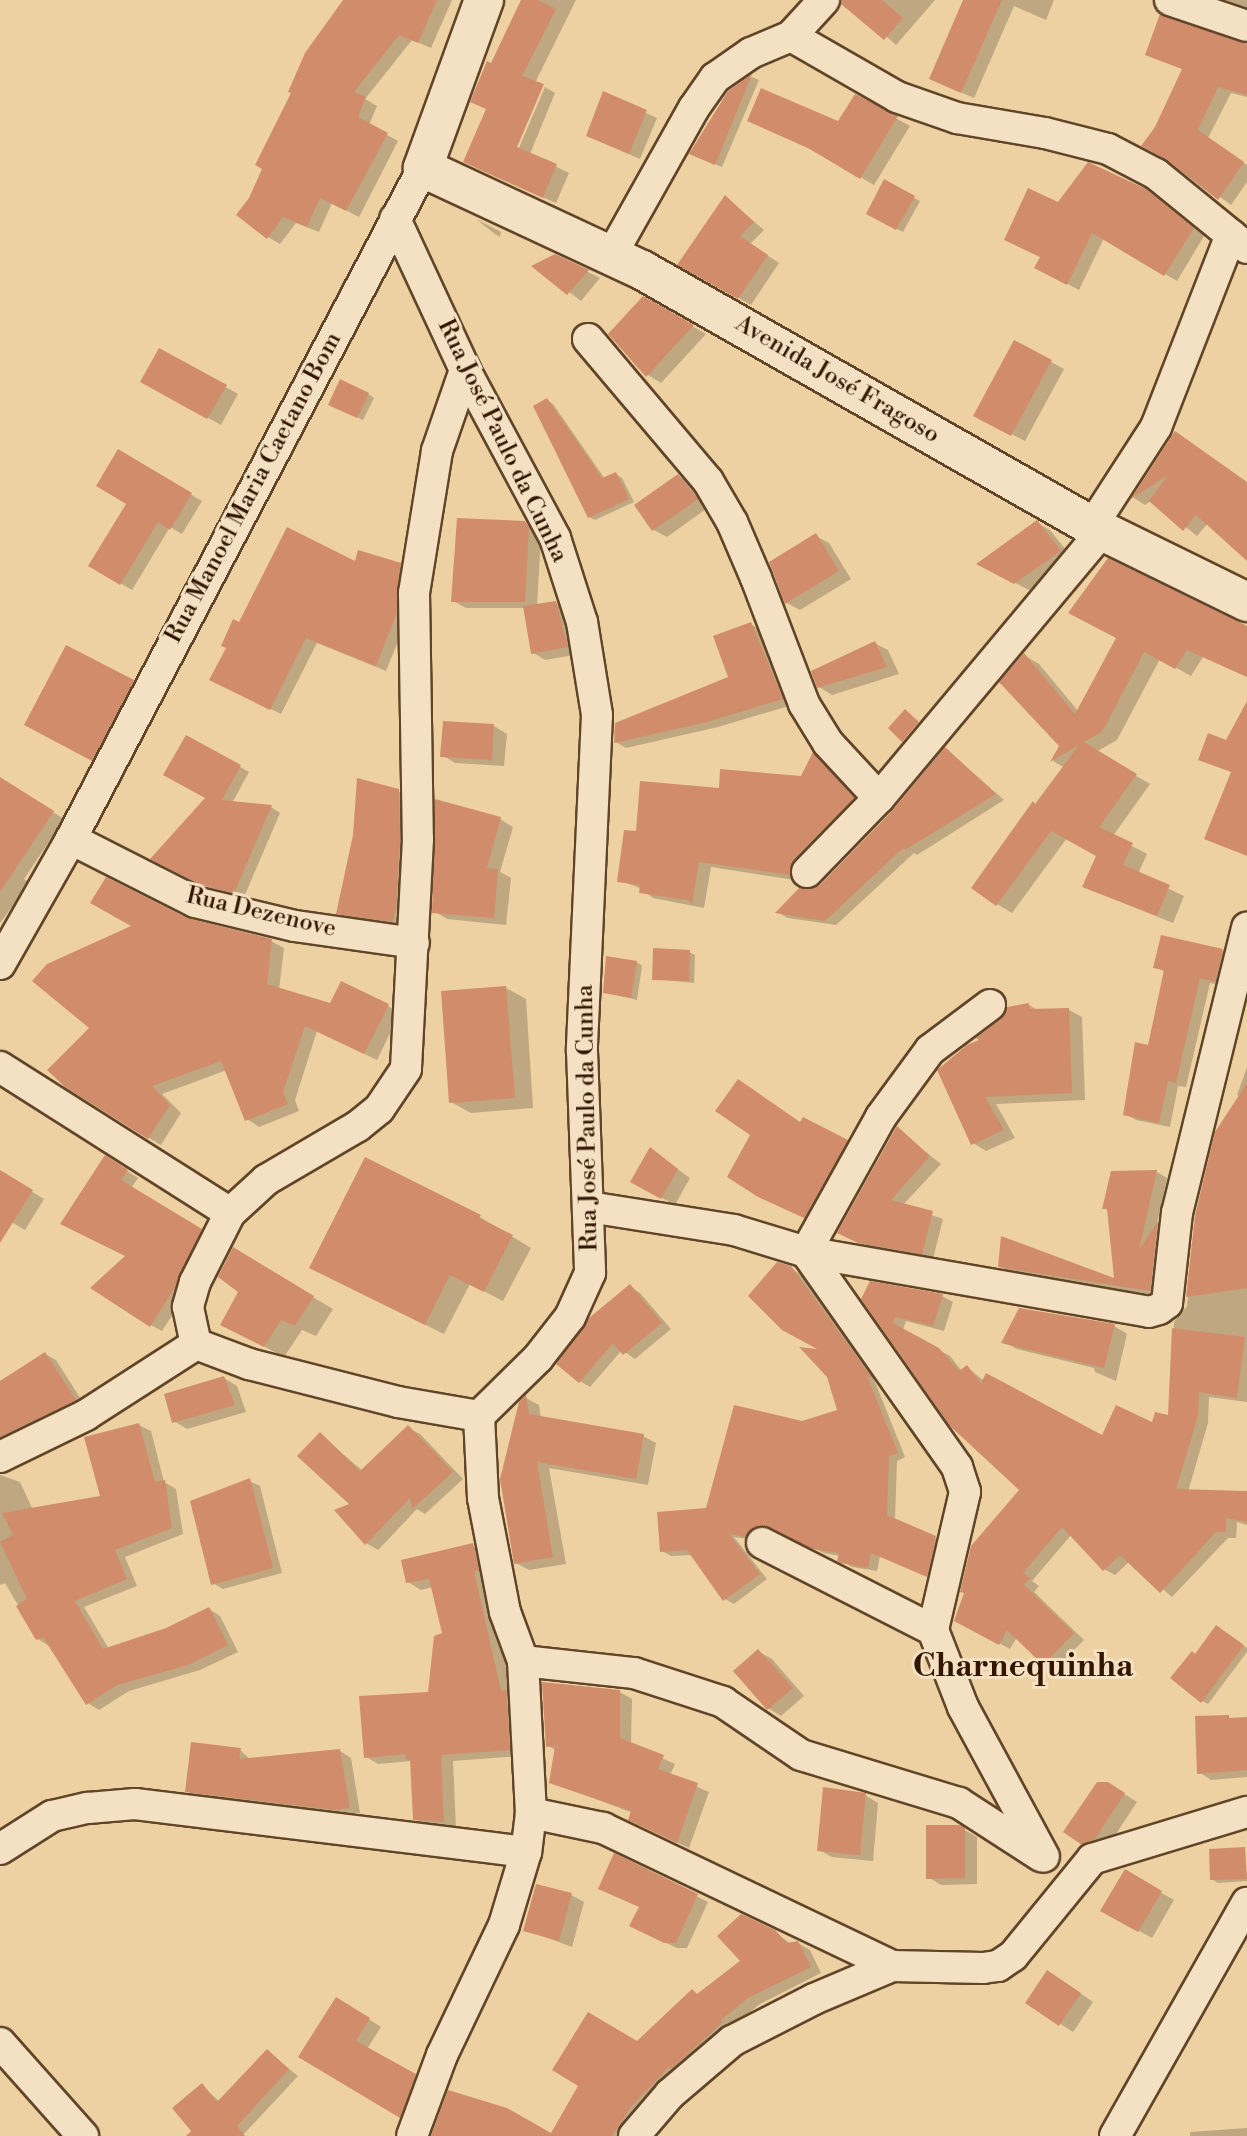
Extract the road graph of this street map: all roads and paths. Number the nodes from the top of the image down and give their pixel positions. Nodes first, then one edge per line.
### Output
1 (484, 0) edge
2 (824, 0) edge
3 (1170, 0) edge
4 (1247, 26) edge
5 (791, 36) junction
6 (423, 168) junction
7 (395, 219) junction
8 (1239, 242) edge
9 (612, 254) junction
10 (588, 339) dead end
11 (465, 370) junction
12 (1097, 529) junction
13 (1247, 602) edge
14 (879, 798) junction
15 (71, 839) junction
16 (807, 872) dead end
17 (1247, 927) edge
18 (414, 943) junction
19 (0, 964) edge
20 (990, 1005) dead end
21 (0, 1067) edge
22 (589, 1207) junction
23 (230, 1213) junction
24 (806, 1252) junction
25 (196, 1344) junction
26 (479, 1416) junction
27 (0, 1457) edge
28 (762, 1543) dead end
29 (933, 1630) junction
30 (523, 1661) junction
31 (1247, 1812) edge
32 (531, 1813) junction
33 (0, 1849) edge
34 (526, 1852) junction
35 (1044, 1857) junction
36 (1092, 1859) junction
37 (1247, 1903) edge
38 (1238, 1937) edge
39 (892, 1966) junction
40 (0, 2043) edge
41 (83, 2136) edge
42 (412, 2136) edge
43 (634, 2136) edge
44 (1115, 2136) edge

1 - 6 street, Rua Manoel Maria Caetano Bom
2 - 5 street
3 - 4 street
5 - 8 street
5 - 9 street
6 - 7 street, Rua Manoel Maria Caetano Bom
6 - 9 street, Avenida José Fragoso
7 - 11 street, Rua José Paulo da Cunha
7 - 15 street, Rua Manoel Maria Caetano Bom
8 - 12 street
9 - 12 street, Avenida José Fragoso
10 - 14 street
11 - 18 street
11 - 22 street, Rua José Paulo da Cunha
12 - 13 street, Avenida José Fragoso
12 - 14 street
14 - 16 street
15 - 18 street, Rua Dezenove
15 - 19 street, Rua Manoel Maria Caetano Bom
17 - 24 street
18 - 23 street
20 - 24 street
21 - 23 street
22 - 24 street
22 - 26 street, Rua José Paulo da Cunha
23 - 25 street
24 - 29 street
25 - 26 street
25 - 27 street
26 - 30 street
28 - 29 street
29 - 35 street
30 - 32 street
30 - 35 street
31 - 36 street
32 - 34 street
32 - 39 street
33 - 34 street
34 - 42 street
35 - 36 street
36 - 39 street
37 - 38 street
38 - 44 street
39 - 43 street
40 - 41 street

